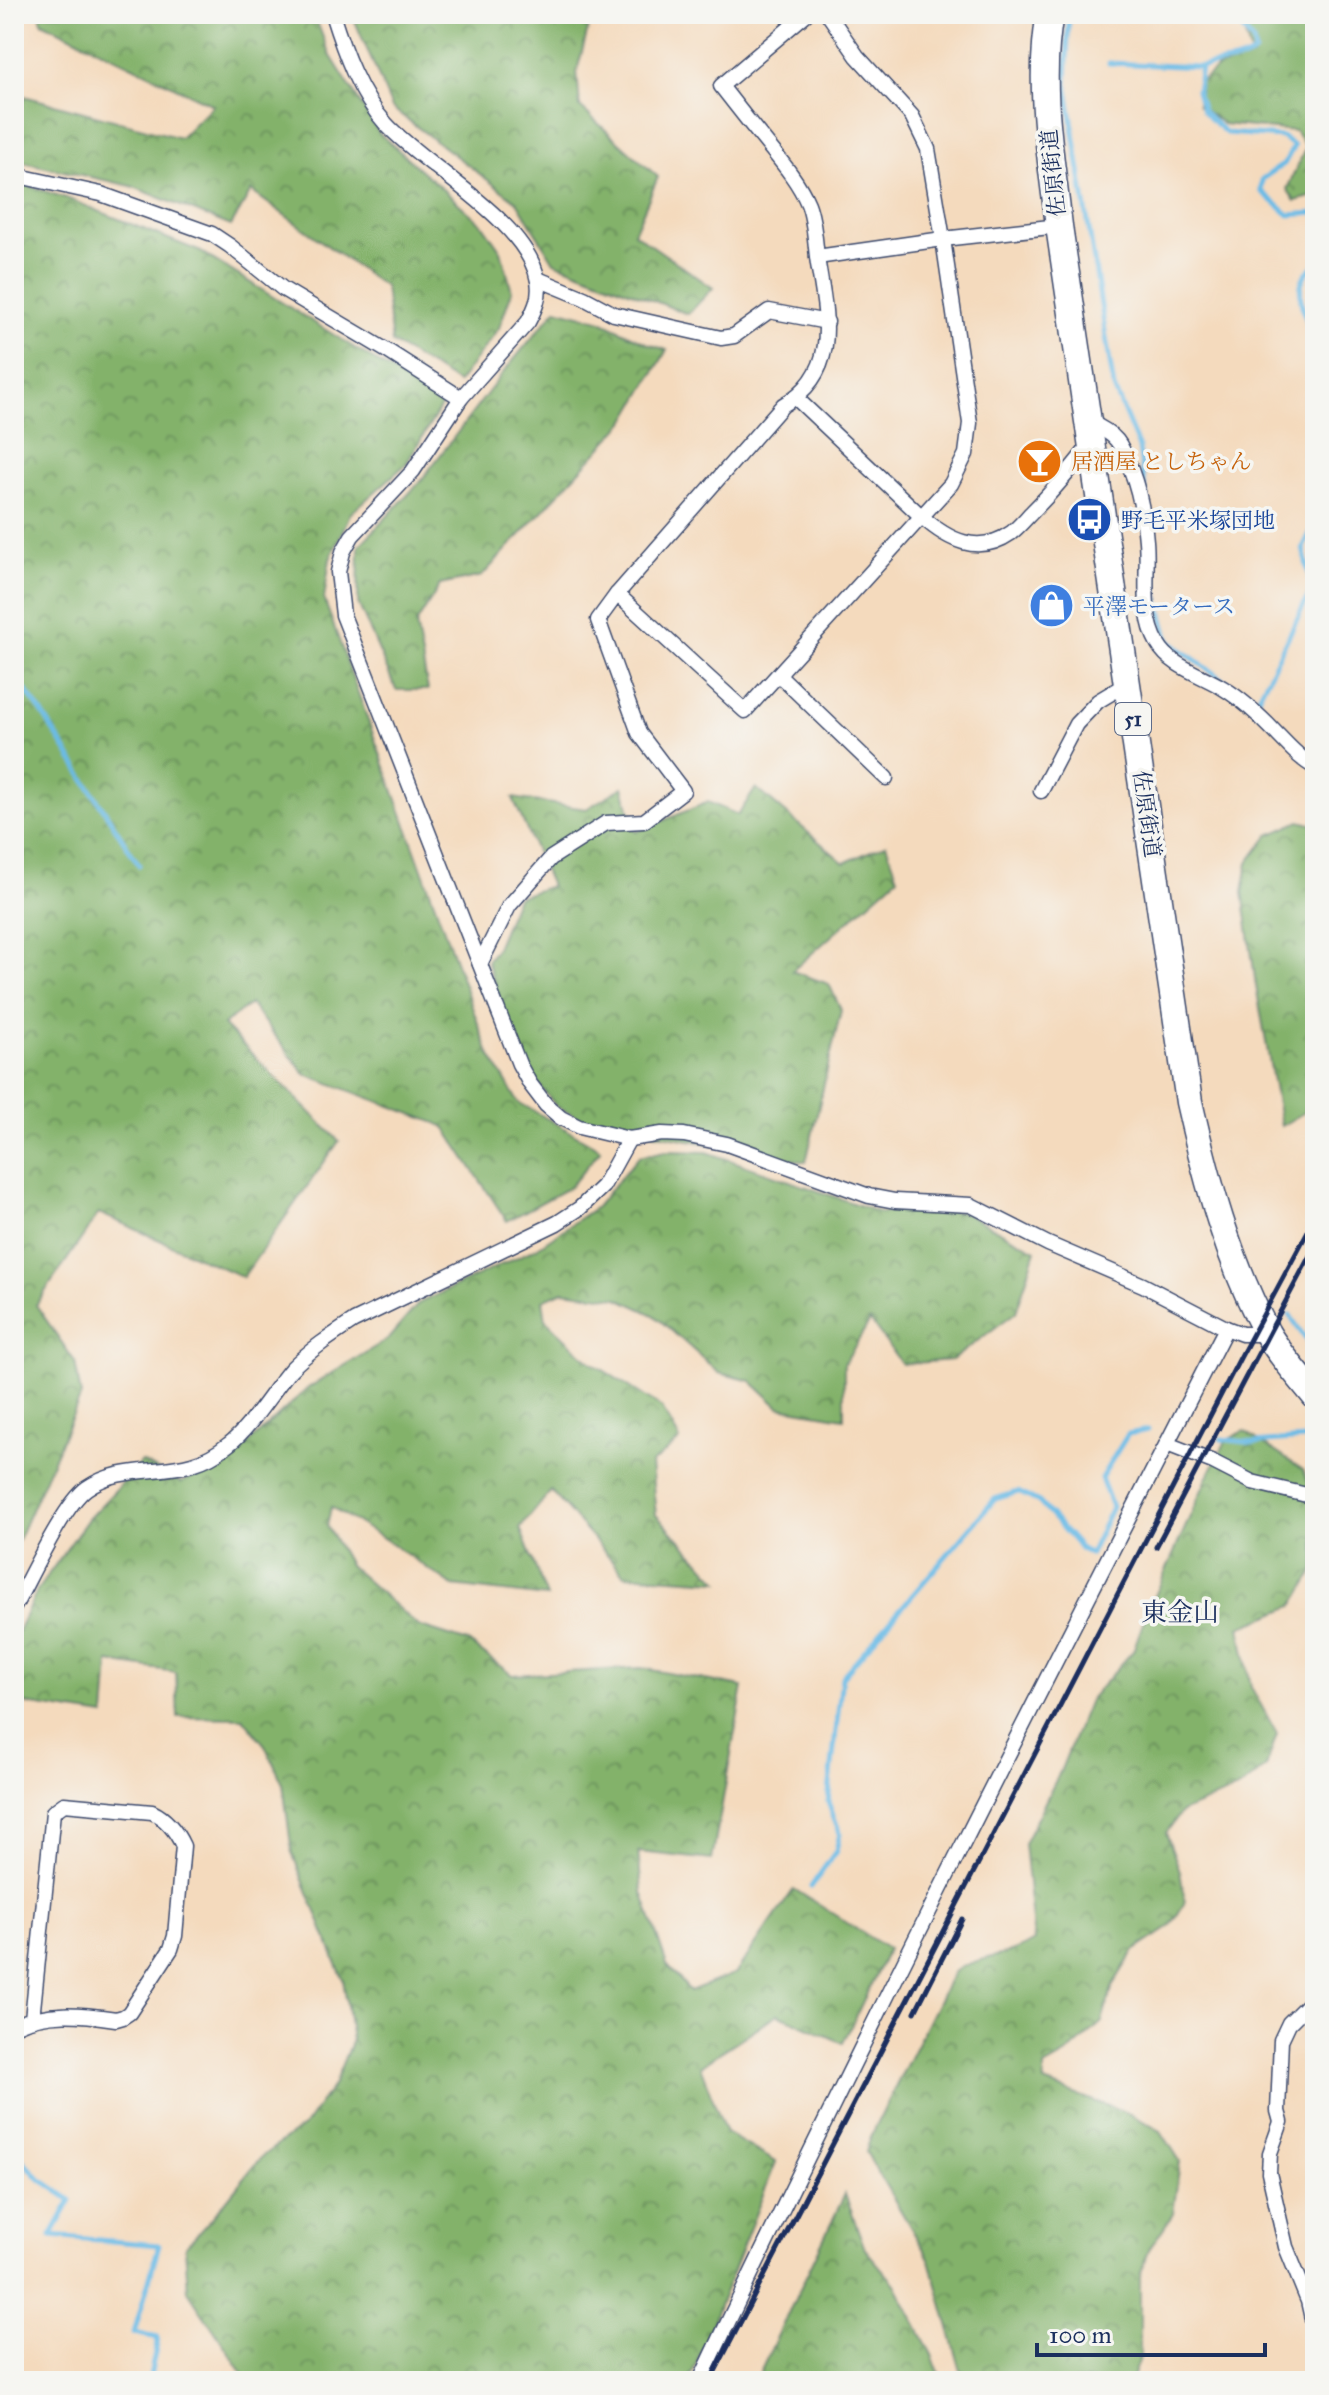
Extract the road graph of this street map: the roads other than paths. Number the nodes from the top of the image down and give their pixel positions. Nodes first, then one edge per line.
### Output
1 (332, 14) edge
2 (806, 14) edge
3 (828, 14) edge
4 (1050, 14) edge
5 (14, 175) edge
6 (1059, 226) junction
7 (943, 239) junction
8 (817, 257) junction
9 (538, 279) junction
10 (827, 322) junction
11 (461, 398) junction
12 (796, 398) junction
13 (1091, 432) junction
14 (922, 517) junction
15 (617, 594) junction
16 (779, 675) junction
17 (1128, 683) junction
18 (1315, 767) edge
19 (886, 778) dead end
20 (1041, 791) dead end
21 (480, 964) junction
22 (629, 1139) junction
23 (1226, 1328) junction
24 (1268, 1334) junction
25 (1315, 1396) edge
26 (1167, 1444) junction
27 (1315, 1497) edge
28 (14, 1607) edge
29 (1315, 1997) edge
30 (32, 2019) junction
31 (14, 2026) edge
32 (1315, 2332) edge
33 (700, 2381) edge

1 - 9 street
2 - 8 street
3 - 7 street
4 - 6 highway, 佐原街道 / 51
5 - 11 street
6 - 7 street
6 - 13 highway, 佐原街道 / 51
7 - 8 street
7 - 14 street
8 - 10 street
9 - 10 street
9 - 11 street
10 - 12 street
11 - 21 street
12 - 14 street
12 - 15 street
13 - 14 street
13 - 17 highway, 佐原街道 / 51
13 - 18 street
14 - 16 street
15 - 16 street
15 - 21 street
16 - 19 street
17 - 20 street
17 - 24 highway, 佐原街道 / 51
21 - 22 street
22 - 23 street
22 - 28 street
23 - 24 street
23 - 26 street
24 - 25 highway, 佐原街道 / 51
26 - 27 street
26 - 33 street
29 - 32 street
30 - 30 street
30 - 31 street

